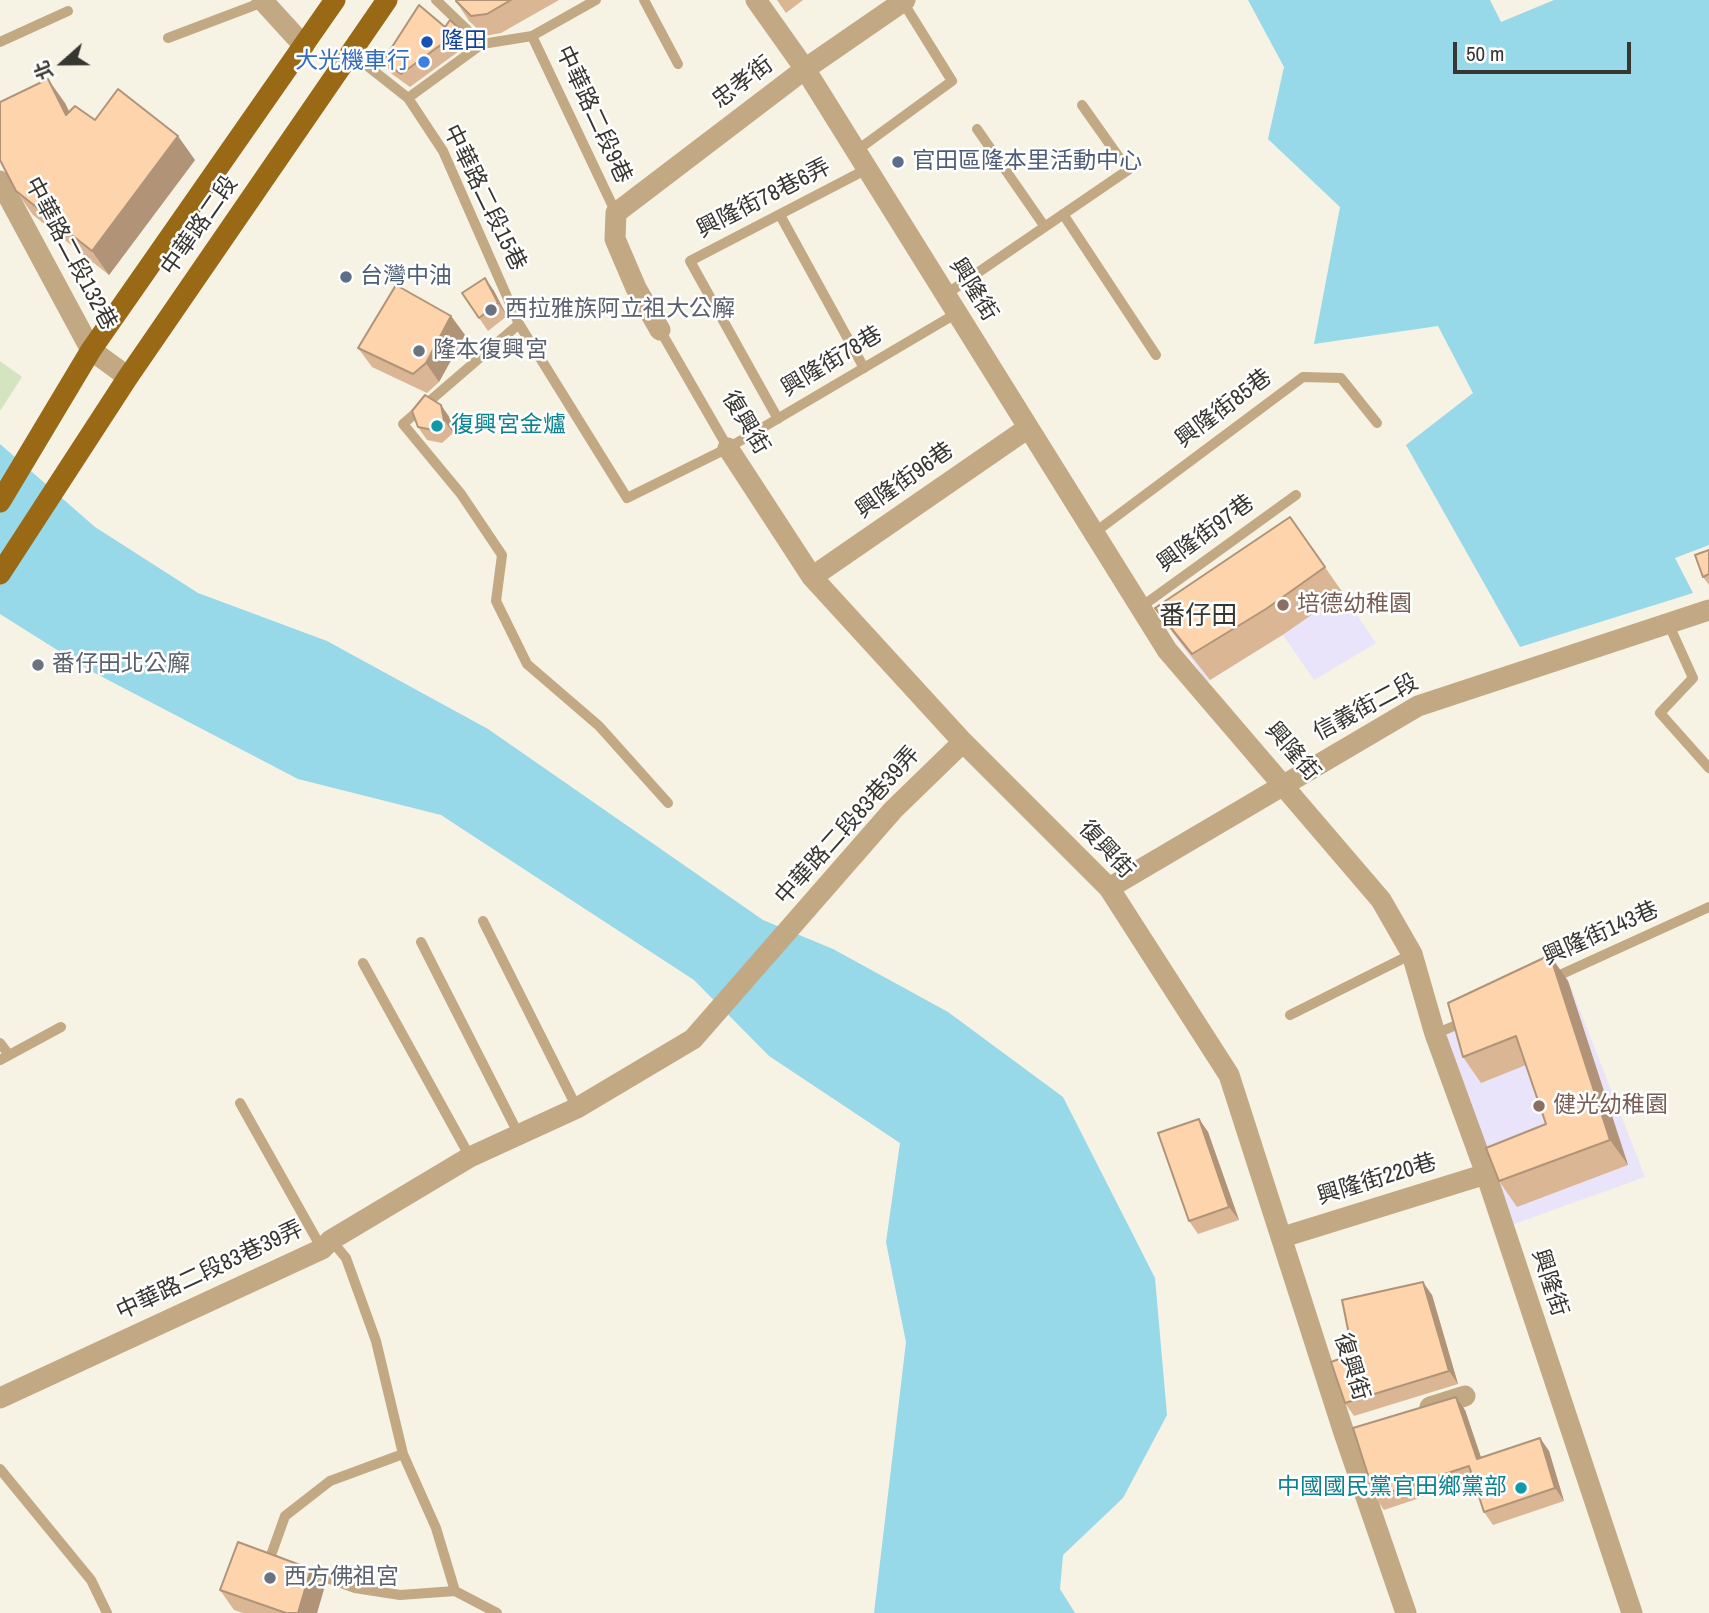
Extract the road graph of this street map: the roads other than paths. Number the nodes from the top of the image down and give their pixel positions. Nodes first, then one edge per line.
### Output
1 (335, 0) edge
2 (387, 0) edge
3 (436, 0) edge
4 (596, 0) edge
5 (644, 0) edge
6 (756, 0) edge
7 (263, 1) edge
8 (904, 1) edge
9 (68, 11) dead end
10 (532, 36) junction
11 (168, 38) dead end
12 (0, 41) edge
13 (482, 44) junction
14 (304, 46) junction
15 (351, 53) junction
16 (678, 64) dead end
17 (805, 69) junction
18 (408, 98) junction
19 (1082, 105) dead end
20 (977, 129) dead end
21 (856, 151) junction
22 (867, 169) junction
23 (0, 181) edge
24 (616, 212) junction
25 (1063, 214) junction
26 (780, 215) junction
27 (1045, 227) junction
28 (951, 304) junction
29 (519, 324) junction
30 (660, 330) joint
31 (91, 350) junction
32 (1156, 355) dead end
33 (864, 368) junction
34 (128, 377) junction
35 (778, 418) junction
36 (1377, 423) dead end
37 (1028, 428) junction
38 (728, 448) junction
39 (1296, 495) dead end
40 (627, 498) joint
41 (0, 502) edge
42 (1094, 533) junction
43 (0, 573) edge
44 (812, 577) junction
45 (1141, 607) junction
46 (1709, 611) edge
47 (1669, 625) junction
48 (963, 742) junction
49 (1709, 768) edge
50 (1284, 782) junction
51 (668, 803) dead end
52 (1109, 888) junction
53 (1709, 907) edge
54 (483, 921) dead end
55 (421, 942) dead end
56 (1412, 954) junction
57 (363, 963) dead end
58 (1543, 983) edge
59 (1290, 1015) dead end
60 (1475, 1016) edge
61 (61, 1027) dead end
62 (1435, 1034) junction
63 (0, 1043) edge
64 (4, 1058) edge
65 (240, 1103) dead end
66 (577, 1108) junction
67 (519, 1135) junction
68 (470, 1157) junction
69 (1486, 1174) junction
70 (1283, 1237) junction
71 (326, 1245) junction
72 (1465, 1395) dead end
73 (0, 1398) edge
74 (1405, 1414) edge
75 (1369, 1426) edge
76 (1345, 1433) junction
77 (403, 1454) junction
78 (0, 1468) edge
79 (455, 1591) junction
80 (107, 1613) edge
81 (497, 1613) edge
82 (1406, 1613) edge
83 (1632, 1613) edge

1 - 14 main road, 中華路二段
2 - 15 main road, 中華路二段
3 - 13 lane
4 - 10 lane
5 - 16 lane
6 - 17 street, 興隆街
7 - 11 lane
7 - 14 street
8 - 17 street, 忠孝街
8 - 21 lane
9 - 12 lane
10 - 13 lane
10 - 24 lane, 中華路二段9巷
13 - 18 lane
14 - 31 main road, 中華路二段
15 - 18 lane, 中華路二段15巷
15 - 34 main road, 中華路二段
17 - 21 street, 興隆街
17 - 24 street, 忠孝街
18 - 29 lane, 中華路二段15巷
19 - 25 lane, 興隆街78巷
20 - 27 lane
21 - 22 street, 興隆街
22 - 26 lane, 興隆街78巷6弄
22 - 28 street, 興隆街
23 - 31 street, 中華路二段132巷
24 - 30 street, 復興街
25 - 27 lane, 興隆街78巷
25 - 32 lane
26 - 33 lane
26 - 35 lane, 興隆街78巷6弄
27 - 28 lane, 興隆街78巷
28 - 33 lane, 興隆街78巷
28 - 37 street, 興隆街
29 - 40 lane, 中華路二段15巷
29 - 51 lane
30 - 38 lane, 復興街
31 - 34 street, 中華路二段132巷
31 - 41 main road, 中華路二段
33 - 35 lane, 興隆街78巷
34 - 43 main road, 中華路二段
35 - 38 lane, 興隆街78巷
36 - 42 lane, 興隆街85巷
37 - 42 street, 興隆街
37 - 44 street, 興隆街96巷
38 - 40 lane, 興隆街78巷
38 - 44 street, 復興街
39 - 45 lane, 興隆街97巷
42 - 45 street, 興隆街
44 - 48 street, 復興街
45 - 50 street, 興隆街
46 - 47 street, 信義街二段
47 - 49 lane
47 - 50 street, 信義街二段
48 - 52 street, 復興街
48 - 66 street, 中華路二段83巷39弄
50 - 52 street, 信義街二段
50 - 56 street, 興隆街
52 - 70 street, 復興街
53 - 58 lane, 興隆街143巷
54 - 66 lane
55 - 67 lane
56 - 59 lane
56 - 62 street, 興隆街
57 - 68 lane
60 - 62 lane
61 - 64 lane
62 - 69 street, 興隆街
63 - 64 lane
65 - 71 lane
66 - 67 street, 中華路二段83巷39弄
67 - 68 street, 中華路二段83巷39弄
68 - 71 street, 中華路二段83巷39弄
69 - 70 street, 興隆街220巷
69 - 83 street, 興隆街
70 - 76 street, 復興街
71 - 73 street, 中華路二段83巷39弄
71 - 77 lane
72 - 74 street
75 - 76 street
76 - 82 street, 復興街
77 - 79 lane
77 - 79 lane
78 - 80 lane
79 - 81 lane

